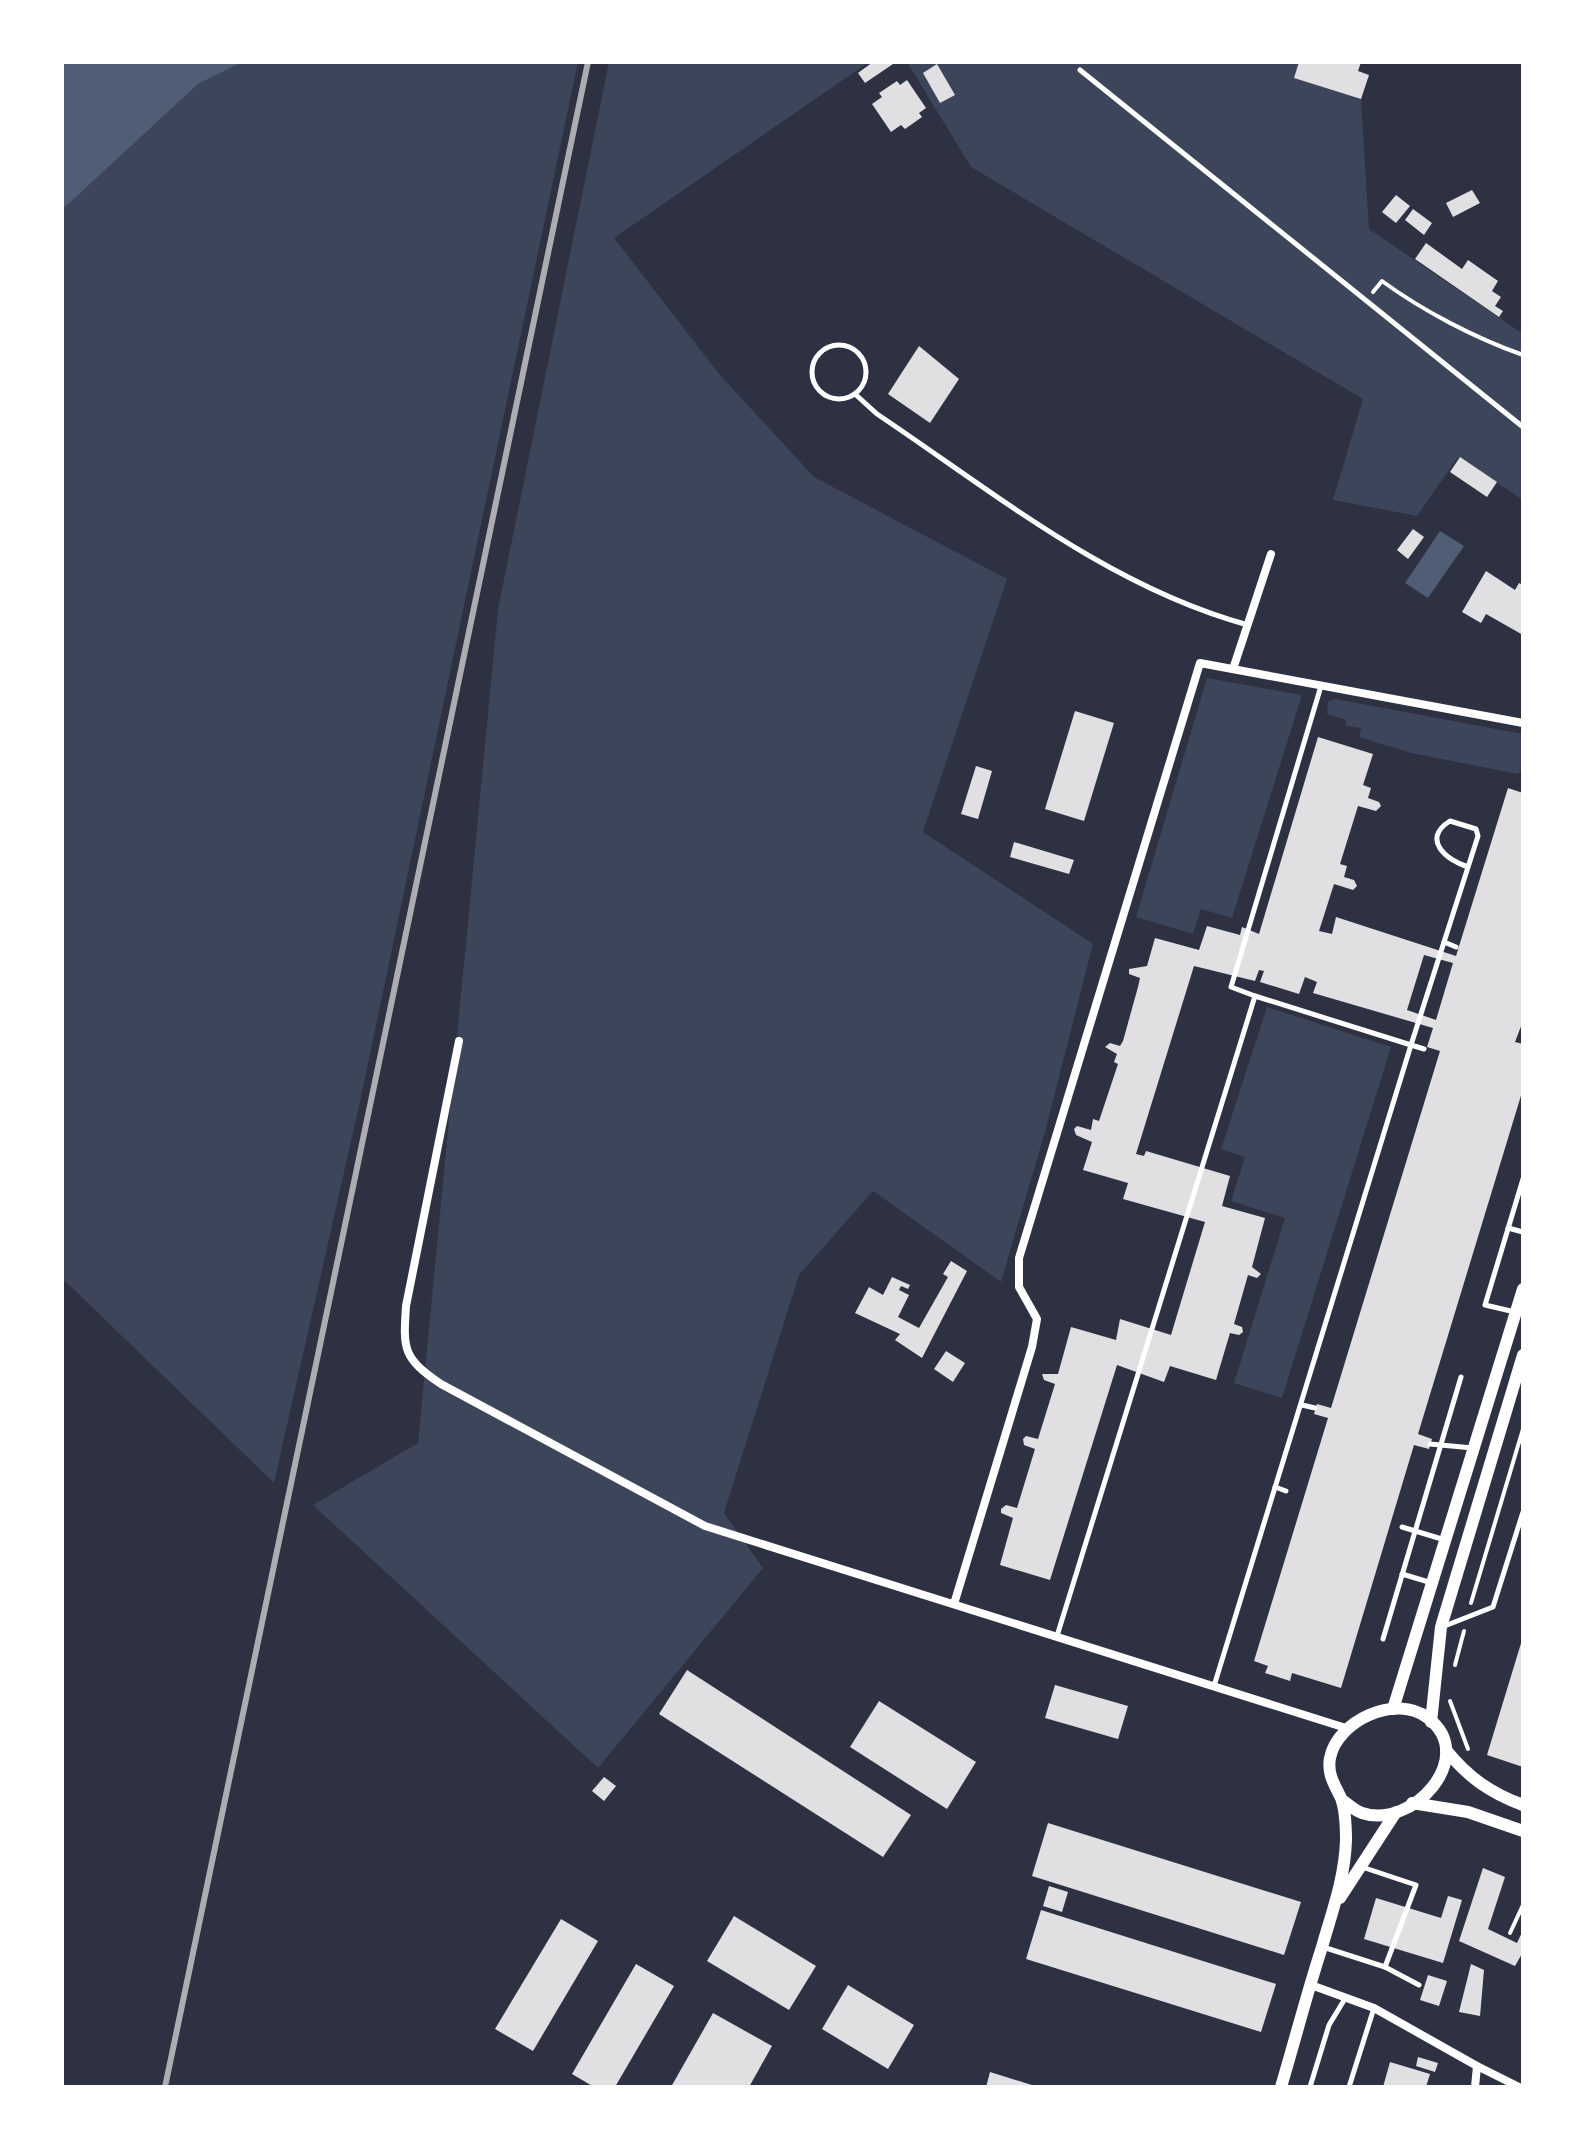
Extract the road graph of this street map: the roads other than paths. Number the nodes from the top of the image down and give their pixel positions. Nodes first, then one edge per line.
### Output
1 (1080, 70) dead end
2 (855, 394) junction
3 (1523, 427) edge
4 (1271, 554) dead end
5 (1248, 625) junction
6 (1233, 669) junction
7 (1322, 685) junction
8 (1523, 723) edge
9 (1468, 867) junction
10 (1444, 942) junction
11 (1456, 947) dead end
12 (1255, 996) junction
13 (459, 1041) dead end
14 (1411, 1045) junction
15 (1424, 1049) dead end
16 (1523, 1179) edge
17 (1508, 1228) junction
18 (1523, 1232) edge
19 (1523, 1289) edge
20 (1516, 1312) junction
21 (1522, 1360) edge
22 (1461, 1377) dead end
23 (1302, 1405) junction
24 (1315, 1408) dead end
25 (1442, 1443) junction
26 (1430, 1444) dead end
27 (1474, 1449) junction
28 (1275, 1487) junction
29 (1286, 1491) dead end
30 (1523, 1512) edge
31 (1402, 1527) dead end
32 (1415, 1530) junction
33 (1446, 1540) junction
34 (1402, 1574) junction
35 (1434, 1584) junction
36 (954, 1604) junction
37 (1441, 1627) junction
38 (1057, 1636) junction
39 (1383, 1639) dead end
40 (1214, 1686) junction
41 (1393, 1709) junction
42 (1431, 1722) junction
43 (1349, 1729) junction
44 (1446, 1750) junction
45 (1342, 1800) junction
46 (1412, 1803) junction
47 (1523, 1805) edge
48 (1396, 1812) junction
49 (1523, 1831) edge
50 (1360, 1866) junction
51 (1336, 1904) junction
52 (1322, 1946) junction
53 (1385, 1967) junction
54 (1311, 1985) junction
55 (1419, 1985) dead end
56 (1346, 1997) junction
57 (1374, 2008) junction
58 (1477, 2066) junction
59 (1281, 2087) edge
60 (1310, 2087) edge
61 (1349, 2087) edge
62 (1475, 2087) edge
63 (1519, 2087) edge

1 - 3 lane
2 - 2 lane
2 - 5 lane
4 - 5 street
5 - 6 street
6 - 7 street
6 - 36 street
7 - 8 street
7 - 12 lane
9 - 9 lane
9 - 10 lane
10 - 11 lane
10 - 14 lane
12 - 14 lane
12 - 38 lane
13 - 36 street
14 - 15 lane
14 - 23 lane
16 - 17 lane
17 - 18 lane
17 - 20 lane
19 - 20 main road
20 - 27 main road
21 - 37 main road
22 - 25 lane
23 - 24 lane
23 - 28 lane
25 - 26 lane
25 - 27 lane
25 - 32 lane
27 - 33 main road
28 - 29 lane
28 - 40 lane
30 - 37 lane
31 - 32 lane
32 - 33 lane
32 - 34 lane
33 - 35 main road
34 - 35 lane
34 - 39 lane
35 - 41 main road
36 - 38 street
37 - 42 main road
38 - 40 street
40 - 43 street
41 - 42 main road
41 - 43 main road
42 - 44 main road
43 - 45 main road
44 - 46 main road
44 - 47 main road
45 - 48 main road
45 - 51 main road
46 - 48 main road
46 - 49 main road
48 - 50 main road
50 - 51 main road
50 - 53 lane
51 - 52 main road
52 - 53 lane
52 - 54 main road
53 - 55 lane
54 - 56 street
54 - 59 main road
56 - 57 street
56 - 60 lane
57 - 58 street
57 - 61 lane
58 - 62 street
58 - 63 street

